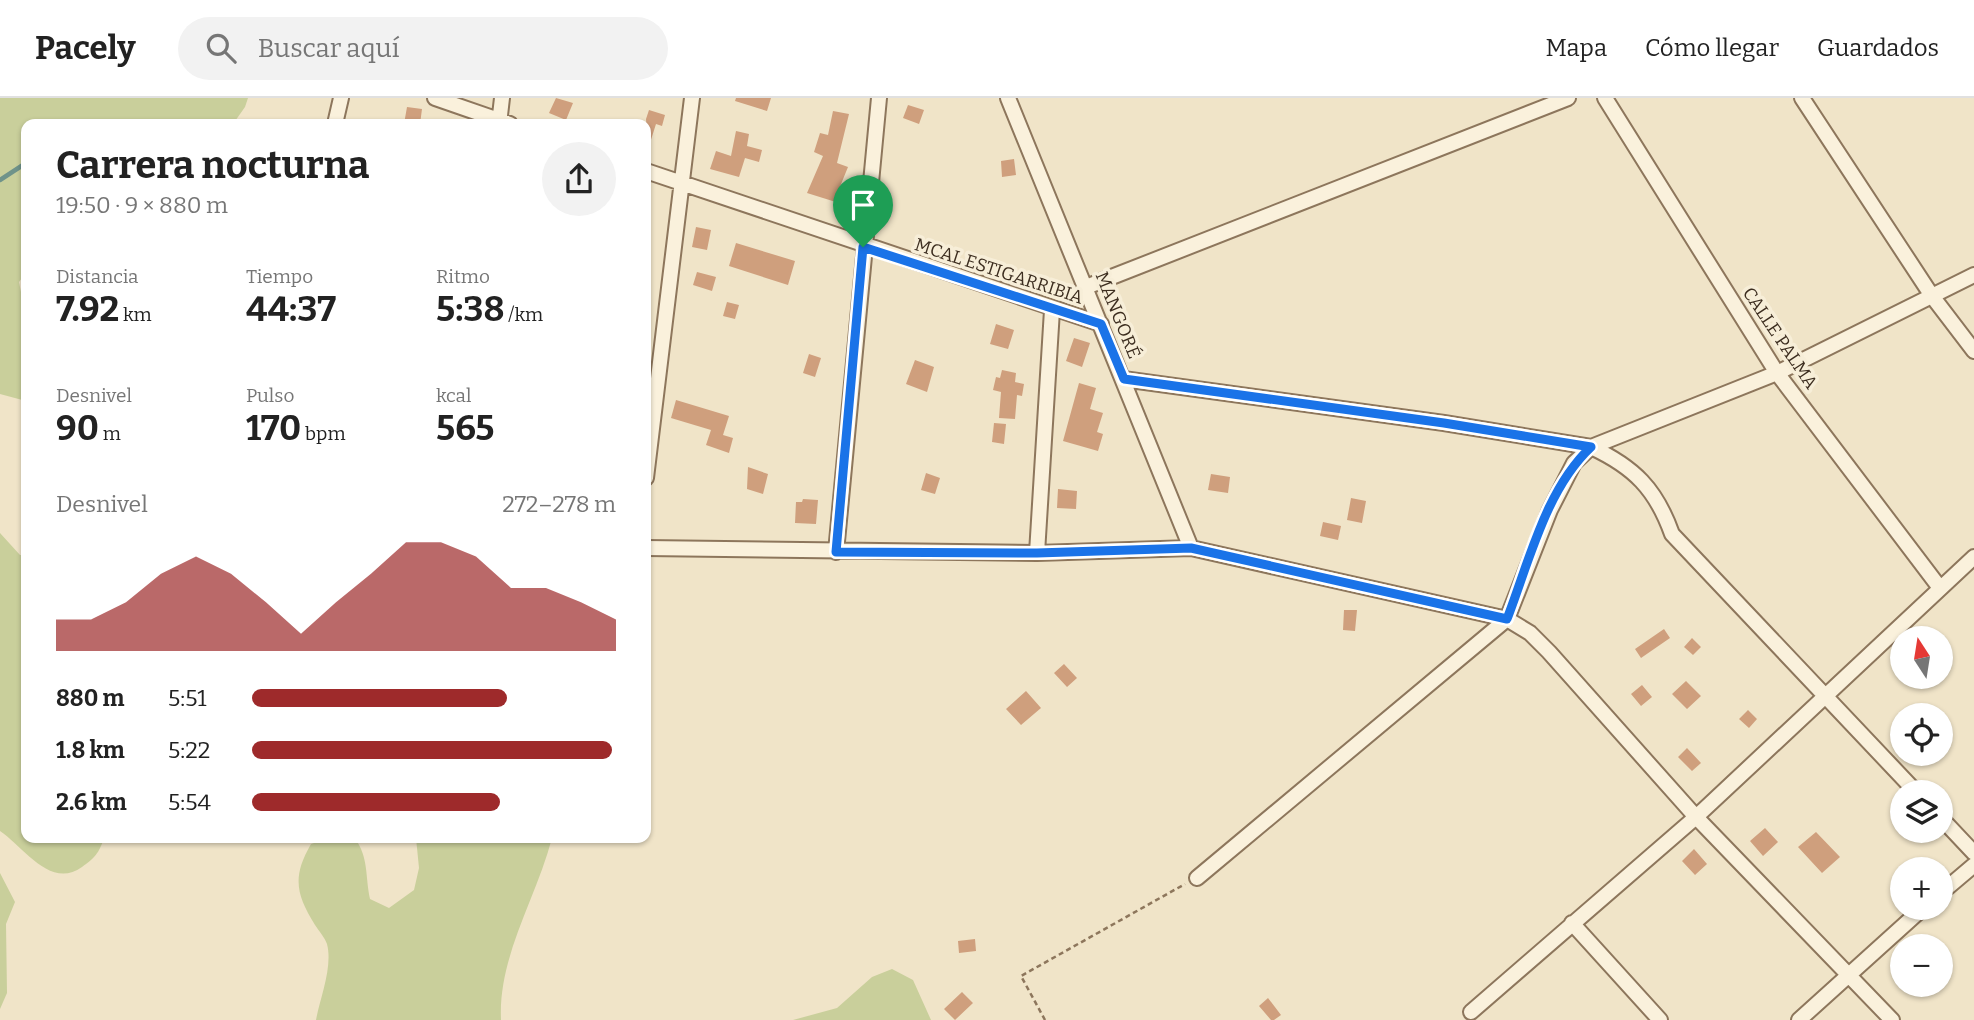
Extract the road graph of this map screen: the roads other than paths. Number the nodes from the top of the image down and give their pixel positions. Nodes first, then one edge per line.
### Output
1 (341, 98) edge
2 (435, 98) edge
3 (502, 98) edge
4 (692, 98) edge
5 (879, 98) edge
6 (1008, 98) edge
7 (1568, 98) edge
8 (1605, 98) edge
9 (1802, 98) edge
10 (336, 119) edge
11 (492, 119) edge
12 (503, 119) edge
13 (651, 174) edge
14 (682, 184) junction
15 (863, 247) junction
16 (1974, 275) edge
17 (1086, 287) junction
18 (1932, 296) junction
19 (1052, 310) junction
20 (1101, 324) junction
21 (1974, 351) edge
22 (1777, 373) junction
23 (1124, 379) junction
24 (651, 437) edge
25 (1591, 447) junction
26 (651, 548) edge
27 (1191, 548) junction
28 (836, 552) junction
29 (1037, 553) junction
30 (1974, 557) edge
31 (1940, 588) junction
32 (1507, 619) junction
33 (1825, 696) junction
34 (1905, 780) edge
35 (1696, 817) junction
36 (1953, 831) edge
37 (1974, 853) edge
38 (1974, 865) edge
39 (1197, 877) road end
40 (1953, 883) edge
41 (1909, 920) edge
42 (1572, 923) junction
43 (1848, 973) junction
44 (1471, 1012) dead end
45 (1660, 1020) edge
46 (1799, 1020) edge
47 (1892, 1020) edge

1 - 10 street
2 - 11 street
3 - 12 street
4 - 14 street
5 - 15 street
6 - 17 street, MANGORÉ
7 - 17 street
8 - 22 street, CALLE PALMA
9 - 18 street
13 - 14 street, MCAL ESTIGARRIBIA
14 - 15 street, MCAL ESTIGARRIBIA
14 - 24 street
15 - 19 street, MCAL ESTIGARRIBIA
15 - 28 street
16 - 18 street
17 - 20 street, MANGORÉ
18 - 21 street
18 - 22 street
19 - 20 street, MCAL ESTIGARRIBIA
19 - 29 street
20 - 23 street, MANGORÉ
22 - 25 street
22 - 31 street, CALLE PALMA
23 - 25 street
23 - 27 street, MANGORÉ
25 - 32 street
25 - 33 street
26 - 28 street
27 - 29 street
27 - 32 street
28 - 29 street
30 - 31 street
31 - 33 street
32 - 35 street
32 - 39 street
33 - 34 street
33 - 35 street
35 - 42 street
35 - 43 street
36 - 37 street
38 - 40 street
41 - 43 street
42 - 44 street
42 - 45 street
43 - 46 street
43 - 47 street

